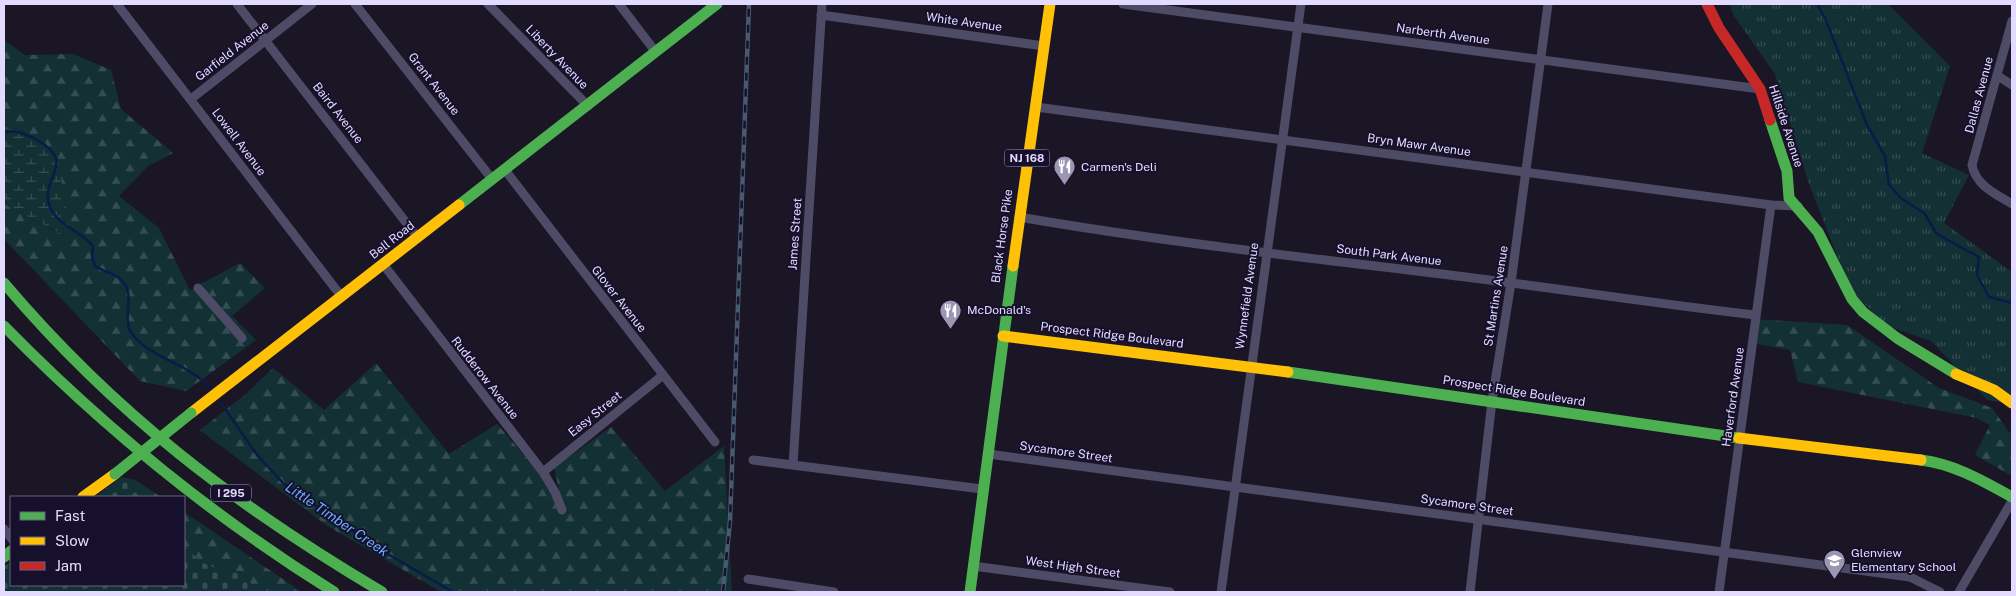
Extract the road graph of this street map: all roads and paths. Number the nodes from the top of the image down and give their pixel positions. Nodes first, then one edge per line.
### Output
1 (117, 4) edge
2 (237, 4) edge
3 (312, 4) edge
4 (355, 4) edge
5 (488, 4) edge
6 (620, 4) edge
7 (717, 4) edge
8 (822, 4) edge
9 (1050, 4) edge
10 (1123, 4) edge
11 (1301, 4) edge
12 (1548, 4) edge
13 (1707, 4) edge
14 (821, 15) junction
15 (2012, 21) edge
16 (1298, 28) junction
17 (266, 40) junction
18 (1044, 46) junction
19 (656, 51) junction
20 (1540, 60) junction
21 (1998, 76) junction
22 (2012, 85) edge
23 (1760, 89) junction
24 (191, 99) junction
25 (588, 106) junction
26 (1036, 107) junction
27 (1282, 140) junction
28 (505, 170) junction
29 (1526, 172) junction
30 (492, 180) junction
31 (2012, 204) edge
32 (1771, 205) junction
33 (1798, 206) junction
34 (1019, 217) junction
35 (418, 238) junction
36 (1266, 252) junction
37 (383, 264) junction
38 (4, 283) edge
39 (1511, 283) junction
40 (198, 288) dead end
41 (342, 296) junction
42 (1756, 315) junction
43 (4, 326) edge
44 (1003, 336) junction
45 (242, 338) dead end
46 (1251, 367) junction
47 (663, 375) junction
48 (1492, 401) junction
49 (2012, 403) edge
50 (1740, 438) junction
51 (715, 442) dead end
52 (988, 454) junction
53 (754, 460) dead end
54 (793, 465) junction
55 (543, 472) junction
56 (1235, 487) junction
57 (982, 489) junction
58 (84, 496) edge
59 (2012, 497) edge
60 (2012, 501) edge
61 (562, 510) dead end
62 (1480, 520) junction
63 (1724, 552) junction
64 (973, 566) junction
65 (748, 579) dead end
66 (334, 592) edge
67 (382, 592) edge
68 (834, 592) edge
69 (970, 592) edge
70 (1170, 592) edge
71 (1221, 592) edge
72 (1470, 592) edge
73 (1719, 592) edge
74 (1940, 592) edge
75 (1959, 592) edge

1 - 24 street, Lowell Avenue
2 - 17 street, Baird Avenue
3 - 17 street, Garfield Avenue
4 - 30 street, Grant Avenue
5 - 25 street, Liberty Avenue
6 - 19 street
7 - 19 main road, Bell Road
8 - 14 street, James Street
9 - 18 main road, Black Horse Pike / NJ 168
10 - 16 street, Narberth Avenue
11 - 16 street, Wynnefield Avenue
12 - 20 street, St Martins Avenue
13 - 23 main road, Hillside Avenue
14 - 18 street, White Avenue
14 - 54 street, James Street
15 - 21 street, Dallas Avenue
16 - 20 street, Narberth Avenue
16 - 27 street, Wynnefield Avenue
17 - 24 street, Garfield Avenue
17 - 35 street, Baird Avenue
18 - 26 main road, Black Horse Pike / NJ 168
19 - 25 main road, Bell Road
20 - 23 street, Narberth Avenue
20 - 29 street, St Martins Avenue
21 - 22 street
21 - 31 street, Dallas Avenue
23 - 33 main road, Hillside Avenue
24 - 41 street, Lowell Avenue
25 - 28 main road, Bell Road
26 - 27 street, Bryn Mawr Avenue
26 - 34 main road, Black Horse Pike / NJ 168
27 - 29 street, Bryn Mawr Avenue
27 - 36 street, Wynnefield Avenue
28 - 30 main road, Bell Road
28 - 47 street, Glover Avenue
29 - 32 street, Bryn Mawr Avenue
29 - 39 street, St Martins Avenue
30 - 35 main road, Bell Road
32 - 33 street, Bryn Mawr Avenue
32 - 42 street, Haverford Avenue
33 - 49 main road, Hillside Avenue
34 - 36 street, South Park Avenue
34 - 44 main road, Black Horse Pike / NJ 168
35 - 37 main road, Bell Road
36 - 39 street, South Park Avenue
36 - 46 street, Wynnefield Avenue
37 - 41 main road, Bell Road
37 - 55 street, Rudderow Avenue
38 - 67 main road, I 295
39 - 42 street, South Park Avenue
39 - 48 street, St Martins Avenue
40 - 45 street
41 - 58 main road, Bell Road, bridge
42 - 50 street, Haverford Avenue
43 - 66 main road, I 295
44 - 46 main road, Prospect Ridge Boulevard
44 - 52 main road, Black Horse Pike / NJ 168
46 - 48 main road, Prospect Ridge Boulevard
46 - 56 street, Wynnefield Avenue
47 - 51 street, Glover Avenue
47 - 55 street, Easy Street
48 - 50 main road, Prospect Ridge Boulevard
48 - 62 street, St Martins Avenue
50 - 59 main road, Prospect Ridge Boulevard
50 - 63 street, Haverford Avenue
52 - 56 street, Sycamore Street
52 - 57 main road, Black Horse Pike / NJ 168
53 - 54 street
54 - 57 street
55 - 61 street, Rudderow Avenue
56 - 62 street, Sycamore Street
56 - 71 street, Wynnefield Avenue
57 - 64 main road, Black Horse Pike / NJ 168
60 - 75 street
62 - 63 street, Sycamore Street
62 - 72 street, St Martins Avenue
63 - 73 street, Haverford Avenue
63 - 74 street, Sycamore Street
64 - 69 main road, Black Horse Pike / NJ 168
64 - 70 street, West High Street
65 - 68 street

